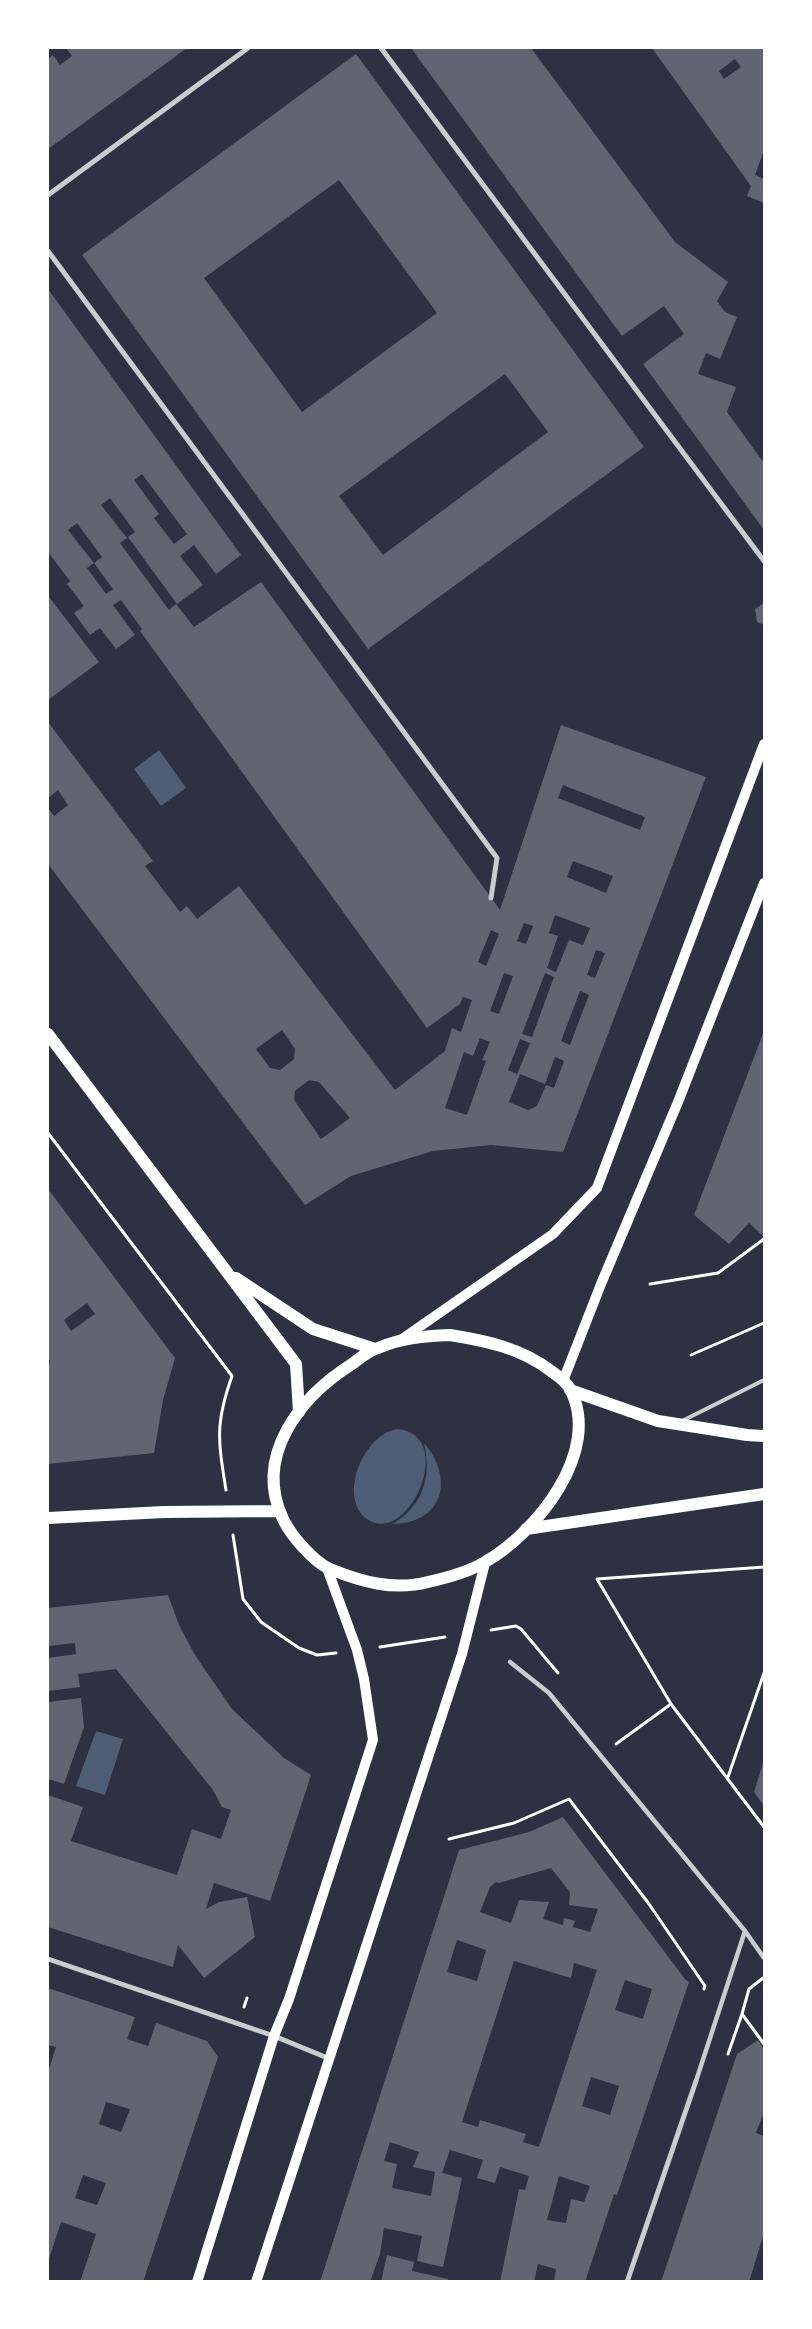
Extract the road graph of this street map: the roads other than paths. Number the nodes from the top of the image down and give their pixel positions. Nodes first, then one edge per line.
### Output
1 (248, 48) edge
2 (381, 48) edge
3 (48, 195) edge
4 (48, 251) edge
5 (764, 561) edge
6 (764, 744) edge
7 (764, 883) edge
8 (490, 898) dead end
9 (48, 1034) edge
10 (229, 1274) junction
11 (399, 1340) junction
12 (375, 1348) junction
13 (764, 1380) edge
14 (567, 1385) junction
15 (299, 1412) junction
16 (678, 1424) junction
17 (764, 1436) edge
18 (764, 1494) edge
19 (279, 1511) junction
20 (48, 1518) edge
21 (526, 1529) junction
22 (485, 1563) junction
23 (327, 1568) junction
24 (510, 1662) dead end
25 (745, 1931) junction
26 (764, 1958) edge
27 (48, 1959) edge
28 (274, 2036) junction
29 (330, 2059) junction
30 (696, 2082) joint
31 (197, 2282) edge
32 (256, 2282) edge
33 (627, 2282) edge

1 - 3 street
2 - 5 street
4 - 8 street
6 - 11 main road
7 - 14 main road
9 - 10 main road
10 - 12 main road
10 - 15 main road
11 - 12 main road
11 - 14 main road
12 - 15 main road
13 - 16 lane
14 - 16 main road
14 - 21 main road
15 - 19 main road
16 - 17 main road
18 - 21 main road
19 - 20 main road
19 - 23 main road
21 - 22 main road
22 - 23 main road
22 - 29 main road
23 - 28 main road
24 - 25 street
25 - 26 street
25 - 30 street
27 - 28 street
28 - 29 street
28 - 31 main road
29 - 32 main road
30 - 33 street

